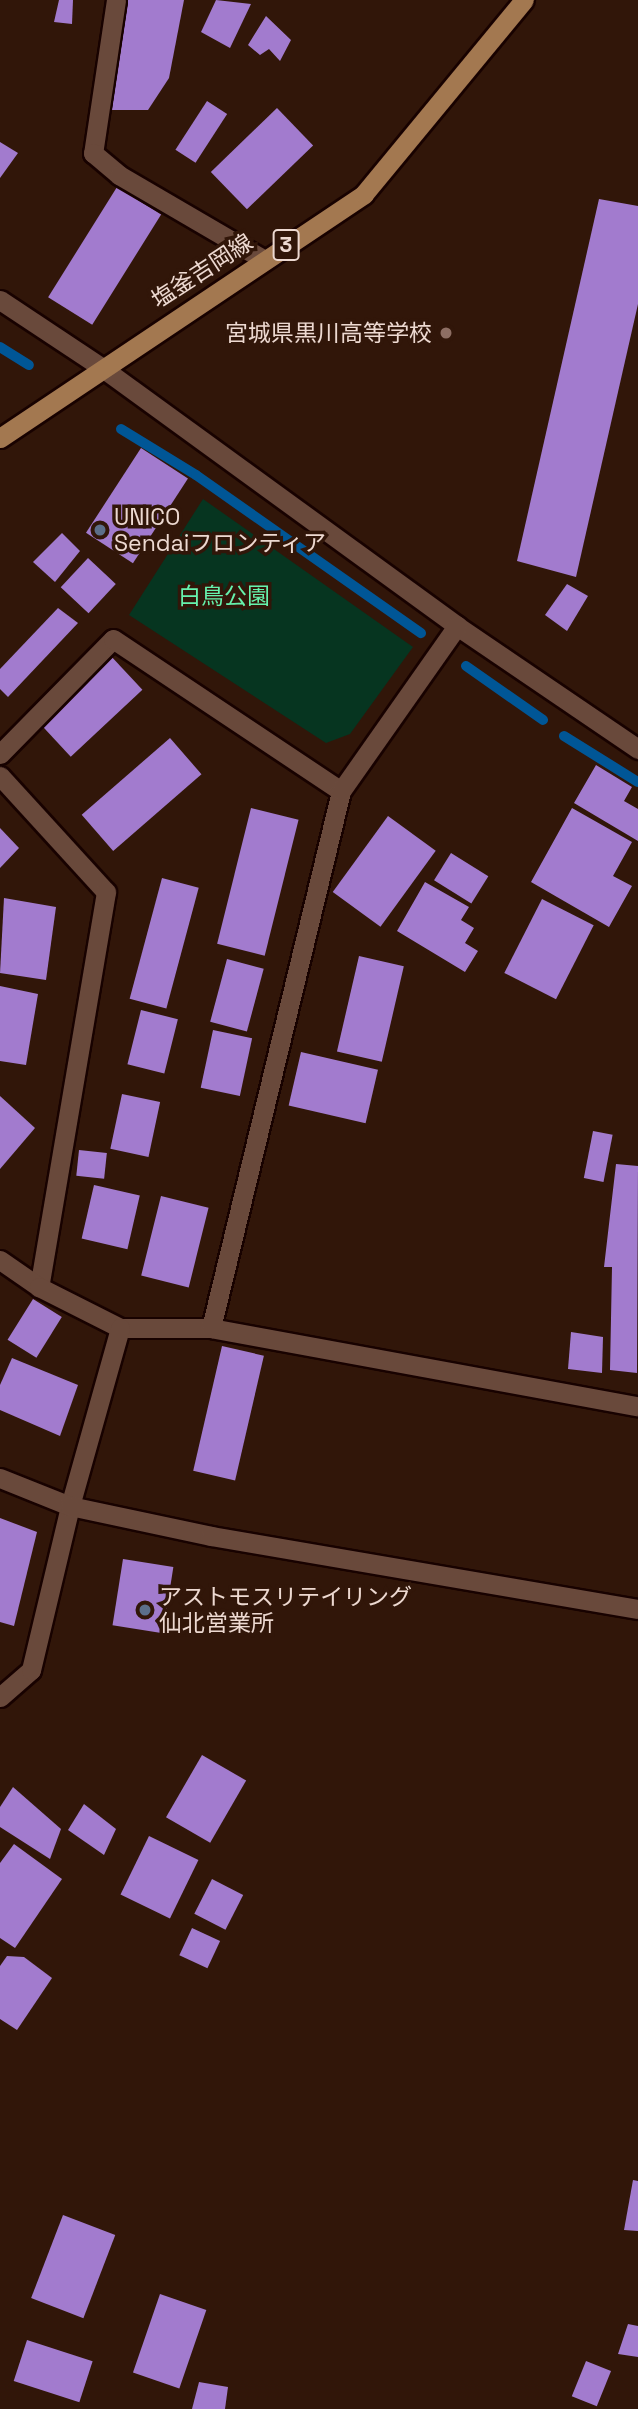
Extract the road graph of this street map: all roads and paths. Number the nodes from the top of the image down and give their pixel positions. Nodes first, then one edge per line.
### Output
1 (116, 0) edge
2 (524, 0) edge
3 (263, 259) junction
4 (0, 300) edge
5 (101, 367) junction
6 (0, 438) edge
7 (457, 626) junction
8 (638, 749) edge
9 (0, 754) edge
10 (0, 776) edge
11 (341, 791) junction
12 (0, 1260) edge
13 (39, 1287) junction
14 (120, 1328) junction
15 (211, 1328) junction
16 (638, 1406) edge
17 (0, 1478) edge
18 (70, 1506) junction
19 (638, 1609) edge
20 (0, 1697) edge

1 - 3 street
2 - 3 main road, 塩釜吉岡線 / 3
3 - 5 main road, 塩釜吉岡線 / 3
4 - 5 street
5 - 6 main road, 塩釜吉岡線 / 3
5 - 7 street
7 - 8 street
7 - 11 street
9 - 11 street
10 - 13 street
11 - 15 street
12 - 13 street
13 - 14 street
14 - 15 street
14 - 18 street
15 - 16 street
17 - 18 street
18 - 19 street
18 - 20 street

